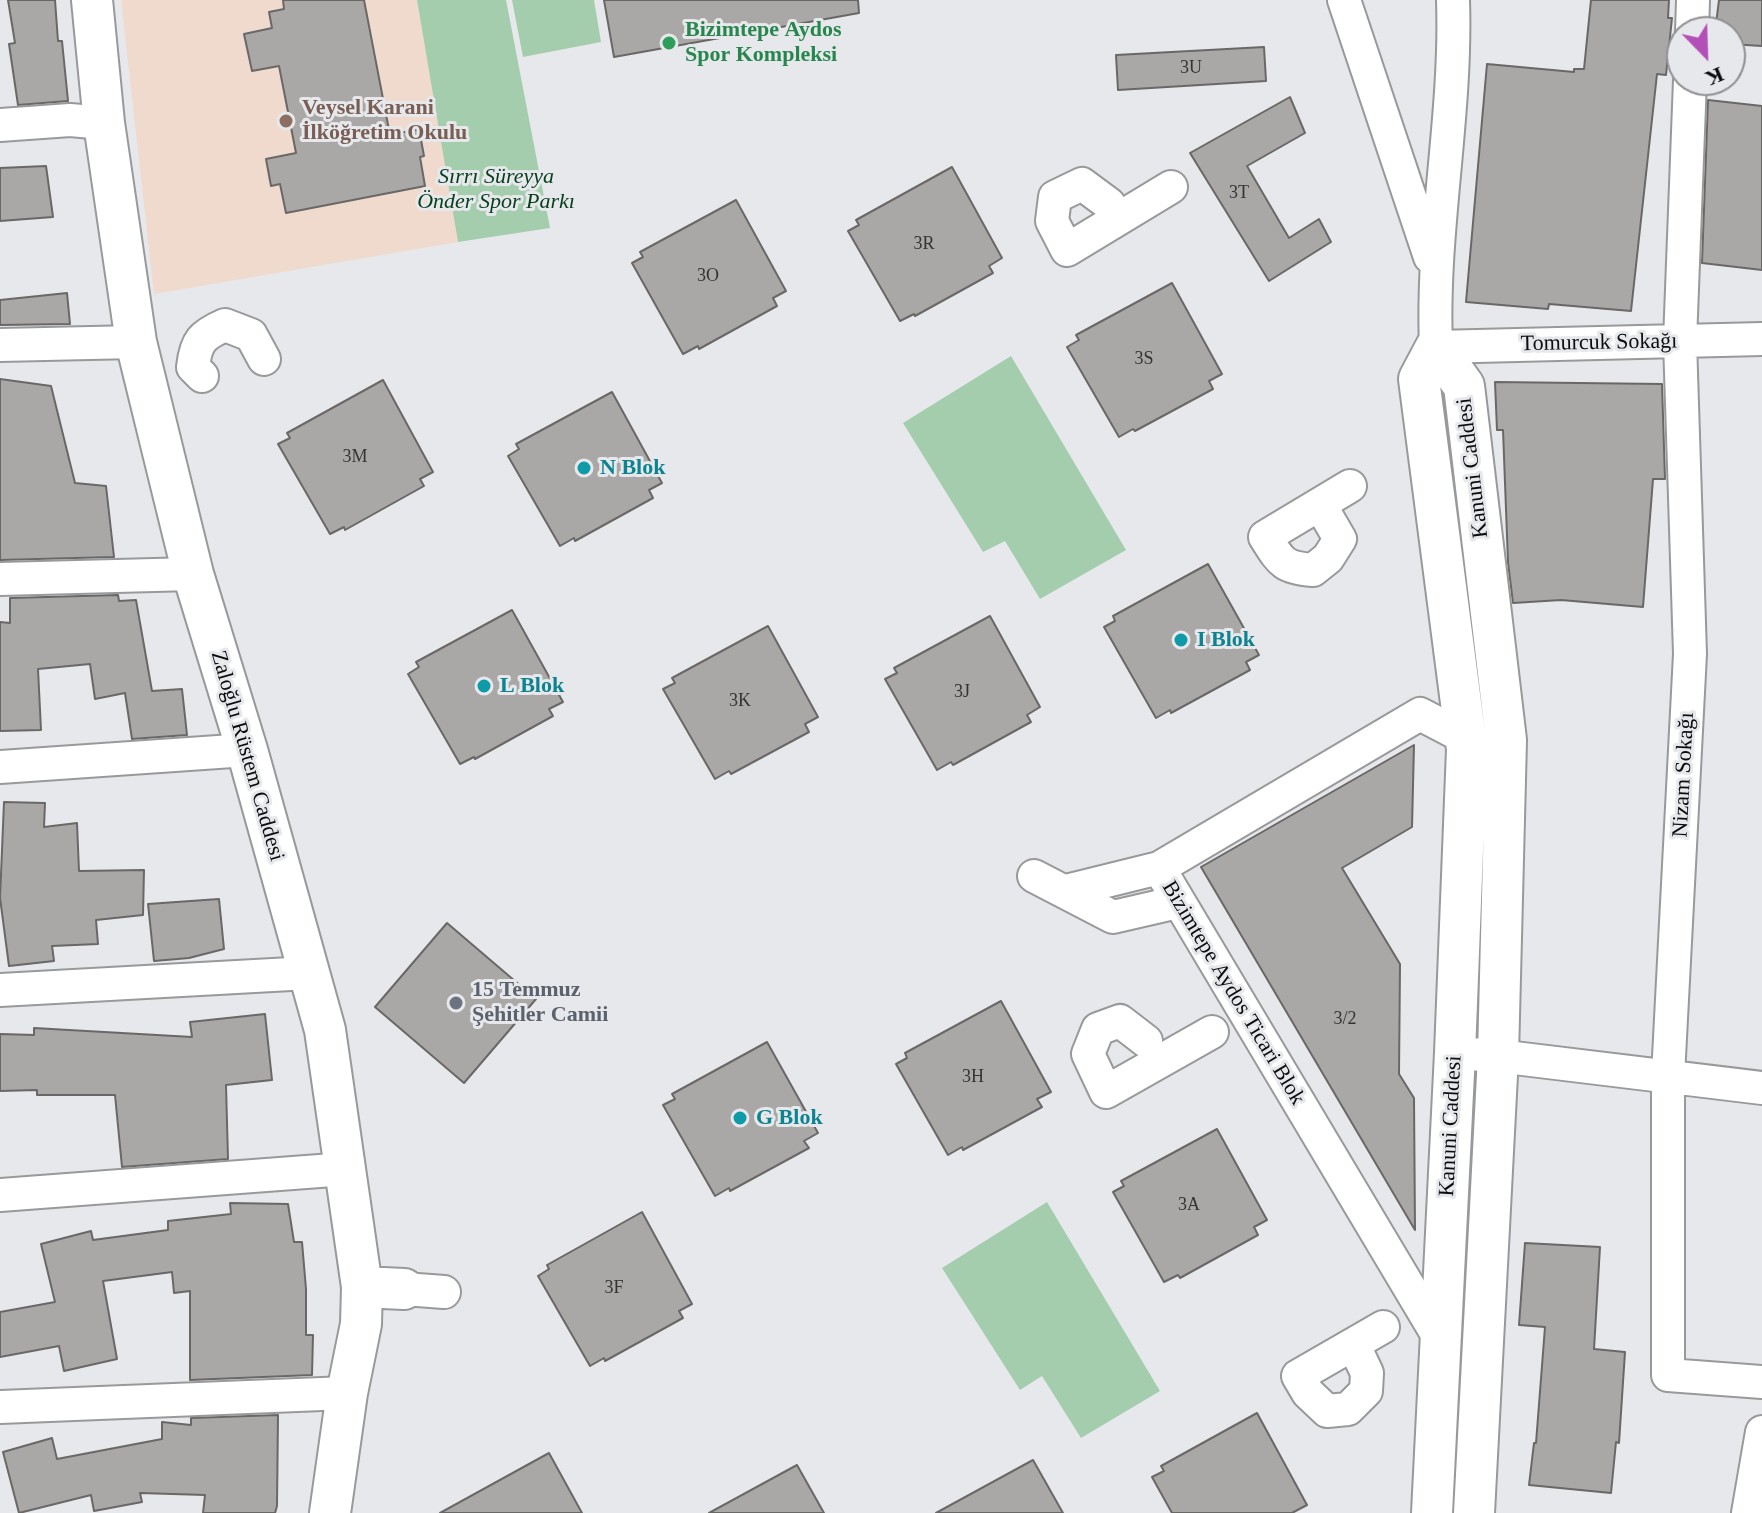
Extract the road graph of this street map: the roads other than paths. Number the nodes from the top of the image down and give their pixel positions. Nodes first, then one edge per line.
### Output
1 (92, 0) edge
2 (1344, 0) edge
3 (1453, 0) edge
4 (1689, 96) edge
5 (104, 123) junction
6 (0, 125) edge
7 (1171, 187) dead end
8 (1109, 204) dead end
9 (1435, 271) junction
10 (1762, 339) edge
11 (1680, 341) junction
12 (136, 342) junction
13 (0, 345) edge
14 (1436, 347) junction
15 (264, 359) dead end
16 (202, 376) dead end
17 (1350, 486) dead end
18 (1326, 515) dead end
19 (193, 574) junction
20 (0, 579) edge
21 (1466, 738) junction
22 (1506, 740) junction
23 (247, 750) junction
24 (0, 767) edge
25 (1159, 868) junction
26 (1034, 876) dead end
27 (1178, 902) junction
28 (1065, 904) junction
29 (309, 973) junction
30 (0, 990) edge
31 (1212, 1032) dead end
32 (1146, 1041) dead end
33 (1455, 1053) junction
34 (1498, 1056) junction
35 (1668, 1076) junction
36 (1762, 1088) edge
37 (346, 1169) junction
38 (0, 1195) edge
39 (362, 1287) junction
40 (404, 1289) joint
41 (444, 1292) dead end
42 (1383, 1327) dead end
43 (1440, 1339) junction
44 (1359, 1356) dead end
45 (1762, 1382) edge
46 (347, 1393) junction
47 (0, 1407) edge
48 (1762, 1432) edge
49 (330, 1513) edge
50 (1432, 1513) edge
51 (1474, 1513) edge
52 (1748, 1513) edge

1 - 5 street, Zaloğlu Rüstem Caddesi
2 - 9 street
3 - 9 street, Kanuni Caddesi
4 - 11 street, Nizam Sokağı
5 - 6 street
5 - 12 street, Zaloğlu Rüstem Caddesi
7 - 8 street
9 - 14 street, Kanuni Caddesi
10 - 11 street, Tomurcuk Sokağı
11 - 14 street, Tomurcuk Sokağı
11 - 35 street, Nizam Sokağı
12 - 13 street
12 - 19 street, Zaloğlu Rüstem Caddesi
14 - 21 street, Kanuni Caddesi
14 - 22 street, Kanuni Caddesi
15 - 16 street
17 - 18 street
19 - 20 street
19 - 23 street, Zaloğlu Rüstem Caddesi
21 - 22 street
21 - 25 street, Bizimtepe Aydos Ticari Blok
21 - 33 street, Kanuni Caddesi
22 - 34 street, Kanuni Caddesi
23 - 24 street
23 - 29 street, Zaloğlu Rüstem Caddesi
25 - 27 street, Bizimtepe Aydos Ticari Blok
25 - 28 street
26 - 28 street
27 - 28 street
27 - 43 street, Bizimtepe Aydos Ticari Blok
29 - 30 street
29 - 37 street, Zaloğlu Rüstem Caddesi
31 - 32 street
33 - 34 street
33 - 43 street, Kanuni Caddesi
34 - 35 street
34 - 51 street, Kanuni Caddesi
35 - 36 street
35 - 45 street, Nizam Sokağı
37 - 38 street
37 - 39 street, Zaloğlu Rüstem Caddesi
39 - 40 street
39 - 46 street, Zaloğlu Rüstem Caddesi
40 - 41 street
42 - 44 street
43 - 50 street, Kanuni Caddesi
46 - 47 street
46 - 49 street, Zaloğlu Rüstem Caddesi
48 - 52 street

